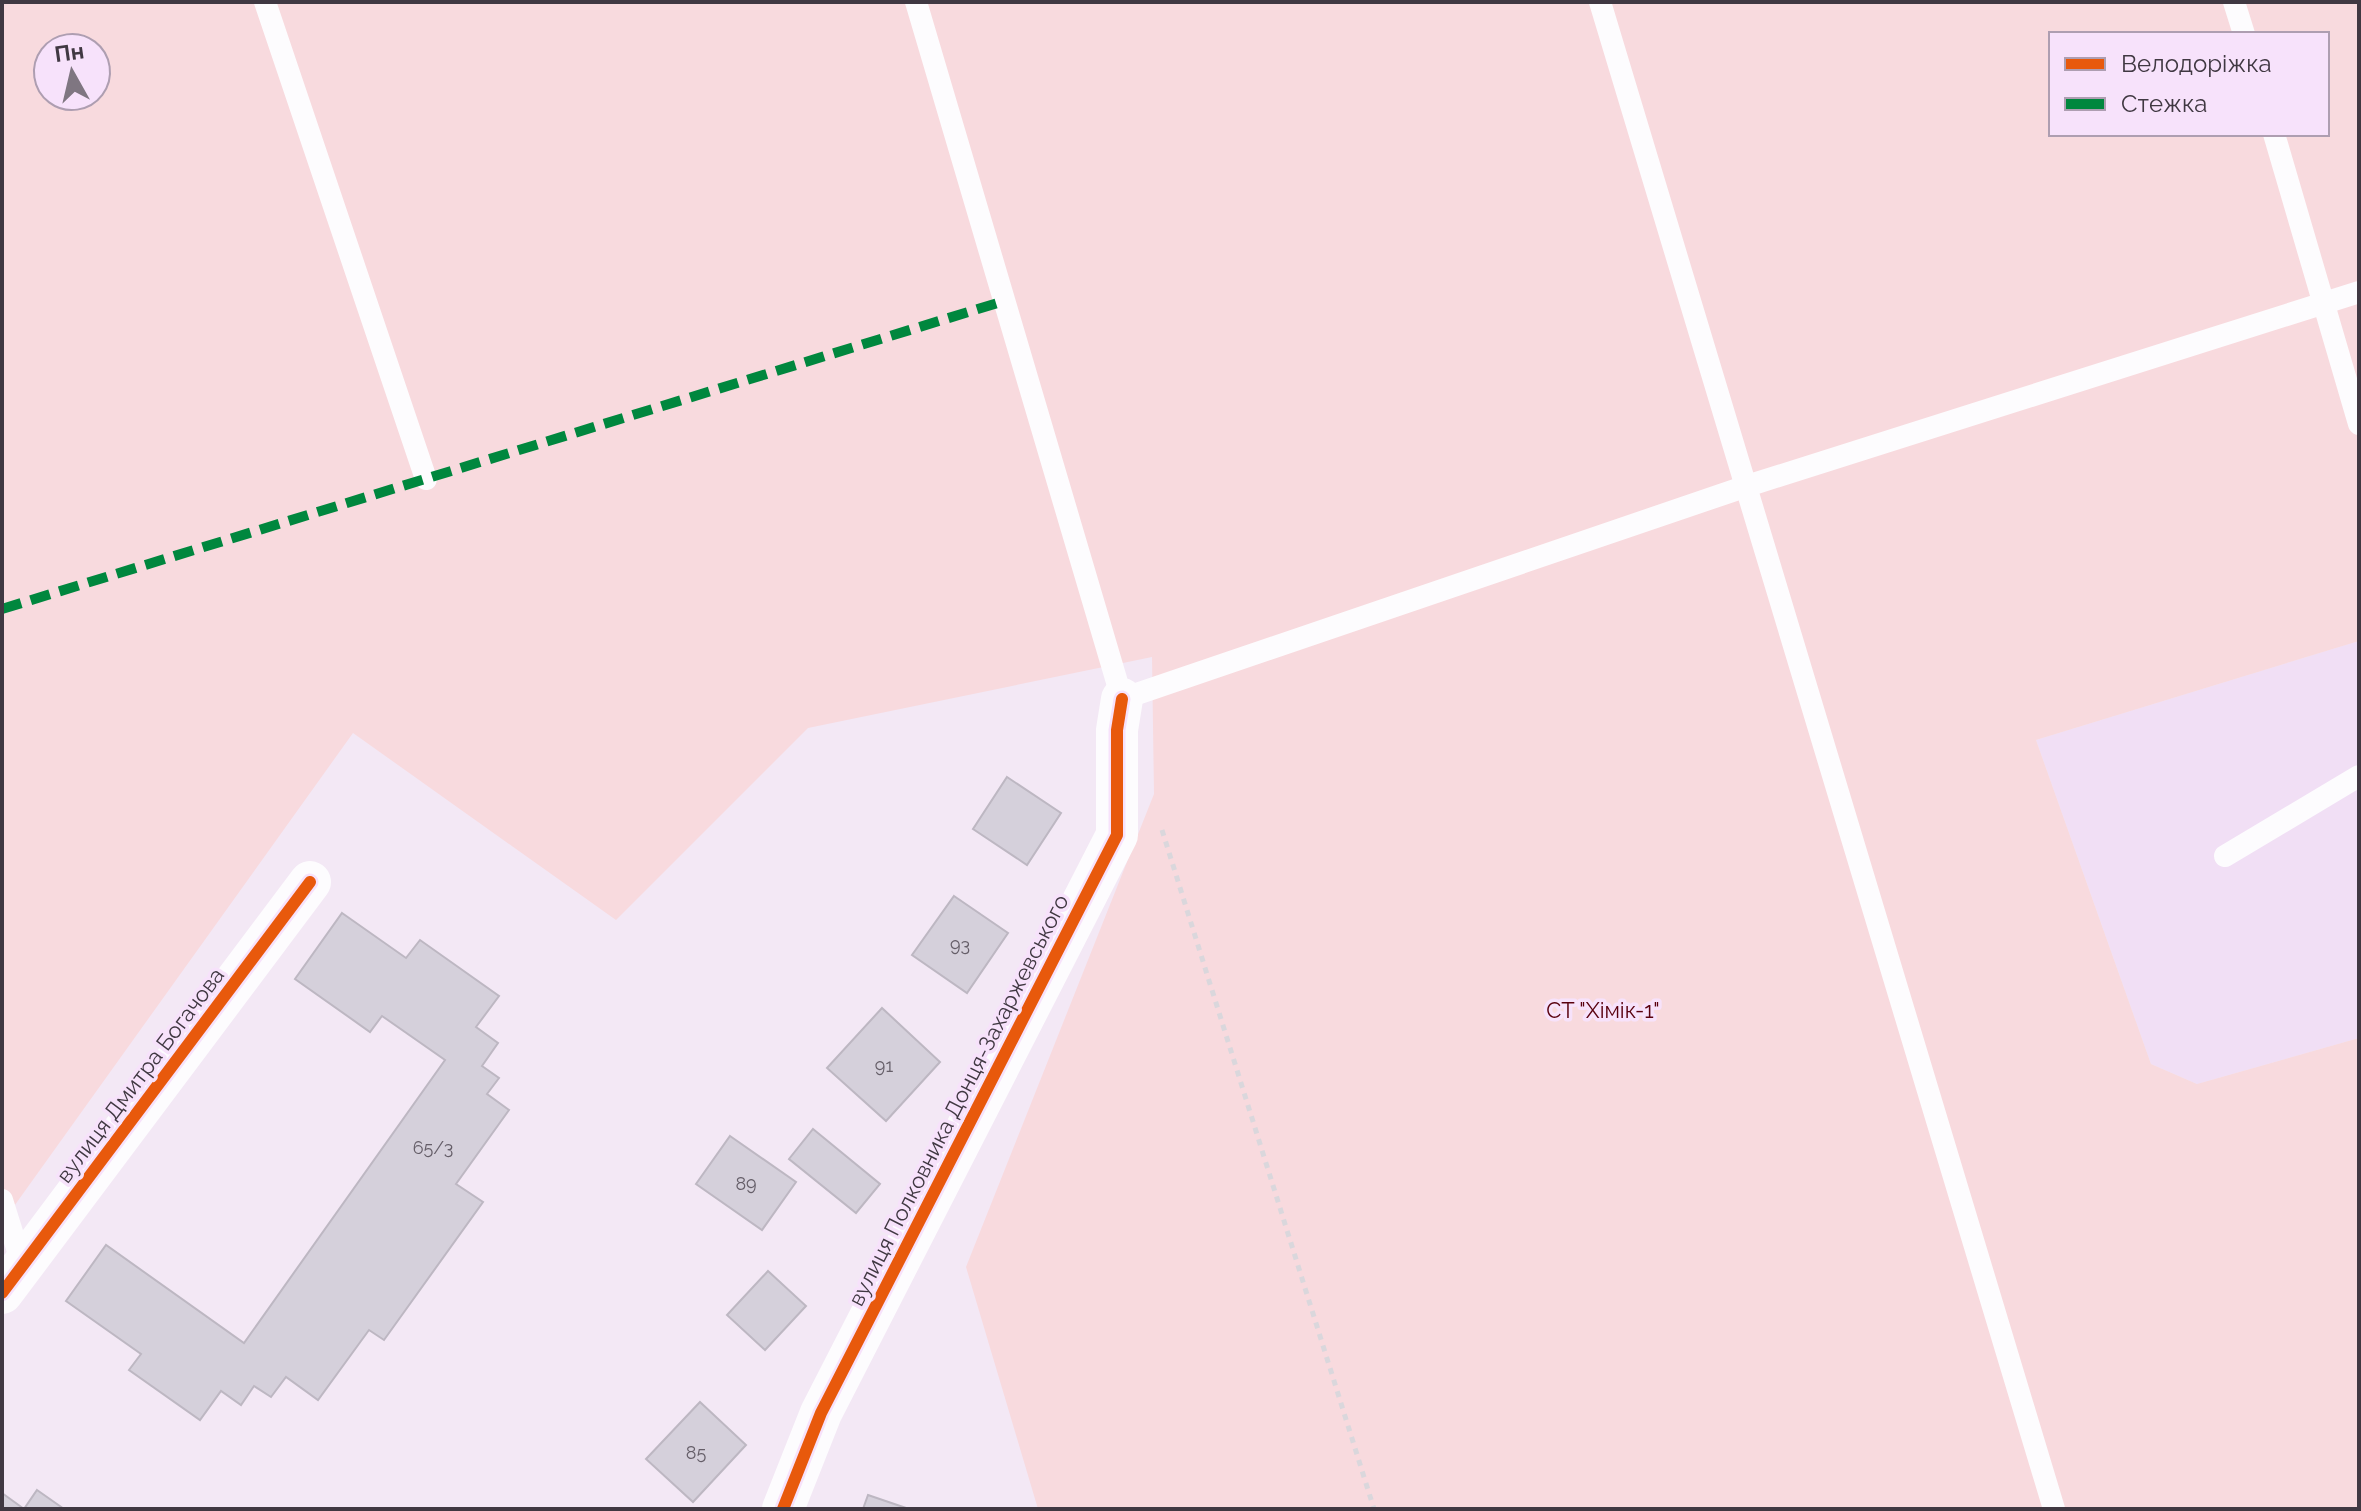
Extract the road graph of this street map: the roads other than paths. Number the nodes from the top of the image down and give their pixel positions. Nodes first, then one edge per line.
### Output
1 (265, 2) edge
2 (916, 2) edge
3 (1600, 2) edge
4 (2234, 2) edge
5 (2243, 32) edge
6 (2275, 136) edge
7 (2359, 292) edge
8 (2324, 305) junction
9 (2359, 424) edge
10 (426, 479) dead end
11 (1747, 486) junction
12 (1122, 699) junction
13 (2359, 776) edge
14 (2225, 856) dead end
15 (310, 882) dead end
16 (2, 1200) edge
17 (12, 1278) edge
18 (783, 1509) edge
19 (2054, 1509) edge

1 - 10 lane
2 - 12 lane
3 - 11 lane
4 - 5 lane
6 - 8 lane
7 - 8 lane
8 - 9 lane
8 - 11 lane
11 - 12 lane
11 - 19 lane
12 - 18 street, вулиця Полковника Донця-Захаржевського
13 - 14 lane
15 - 17 street, вулиця Дмитра Богачова
16 - 17 lane

